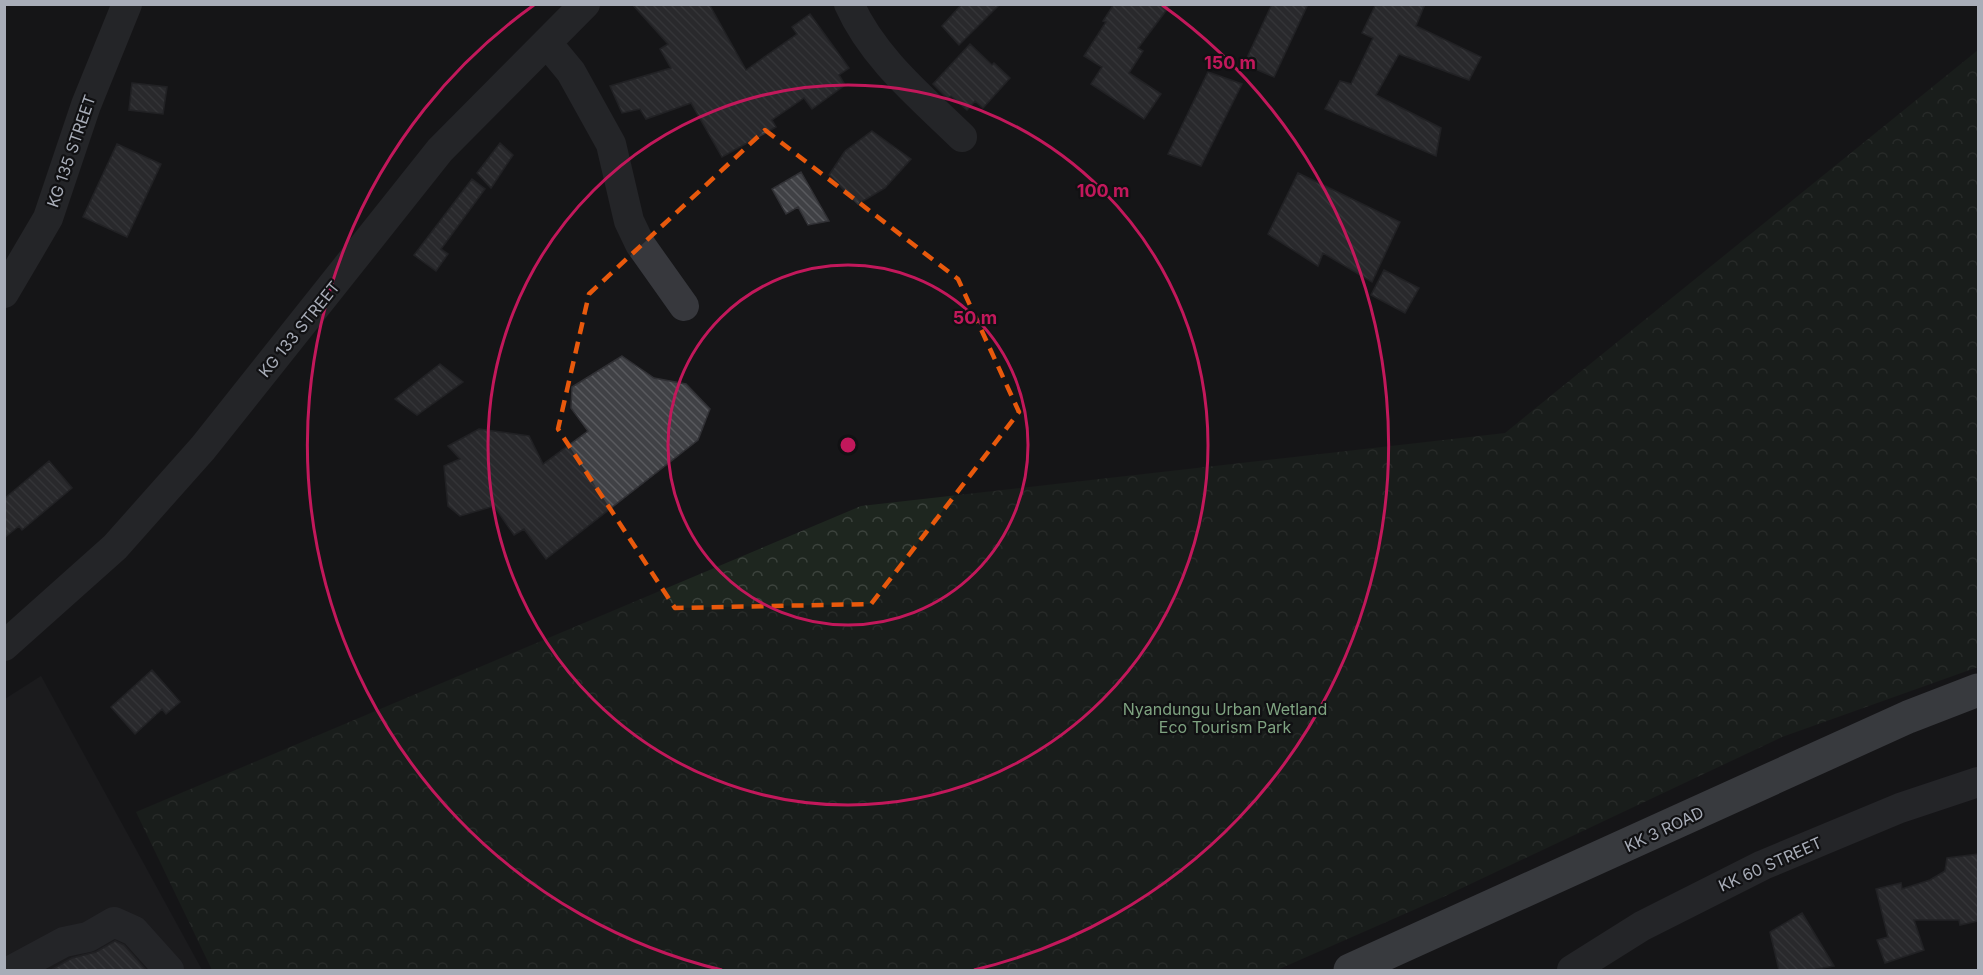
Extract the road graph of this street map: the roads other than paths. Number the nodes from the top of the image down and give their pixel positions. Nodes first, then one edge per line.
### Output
1 (128, 4) edge
2 (585, 4) edge
3 (849, 4) edge
4 (547, 43) junction
5 (962, 137) dead end
6 (4, 293) edge
7 (684, 306) dead end
8 (4, 646) edge
9 (1978, 690) edge
10 (1978, 782) edge
11 (12, 970) edge
12 (169, 970) edge
13 (1350, 970) edge
14 (1572, 970) edge

1 - 6 street, KG 135 STREET
2 - 4 street, KG 133 STREET
3 - 5 street
4 - 7 street
4 - 8 street, KG 133 STREET
9 - 13 highway, KK 3 ROAD
10 - 14 street, KK 60 STREET
11 - 12 street

